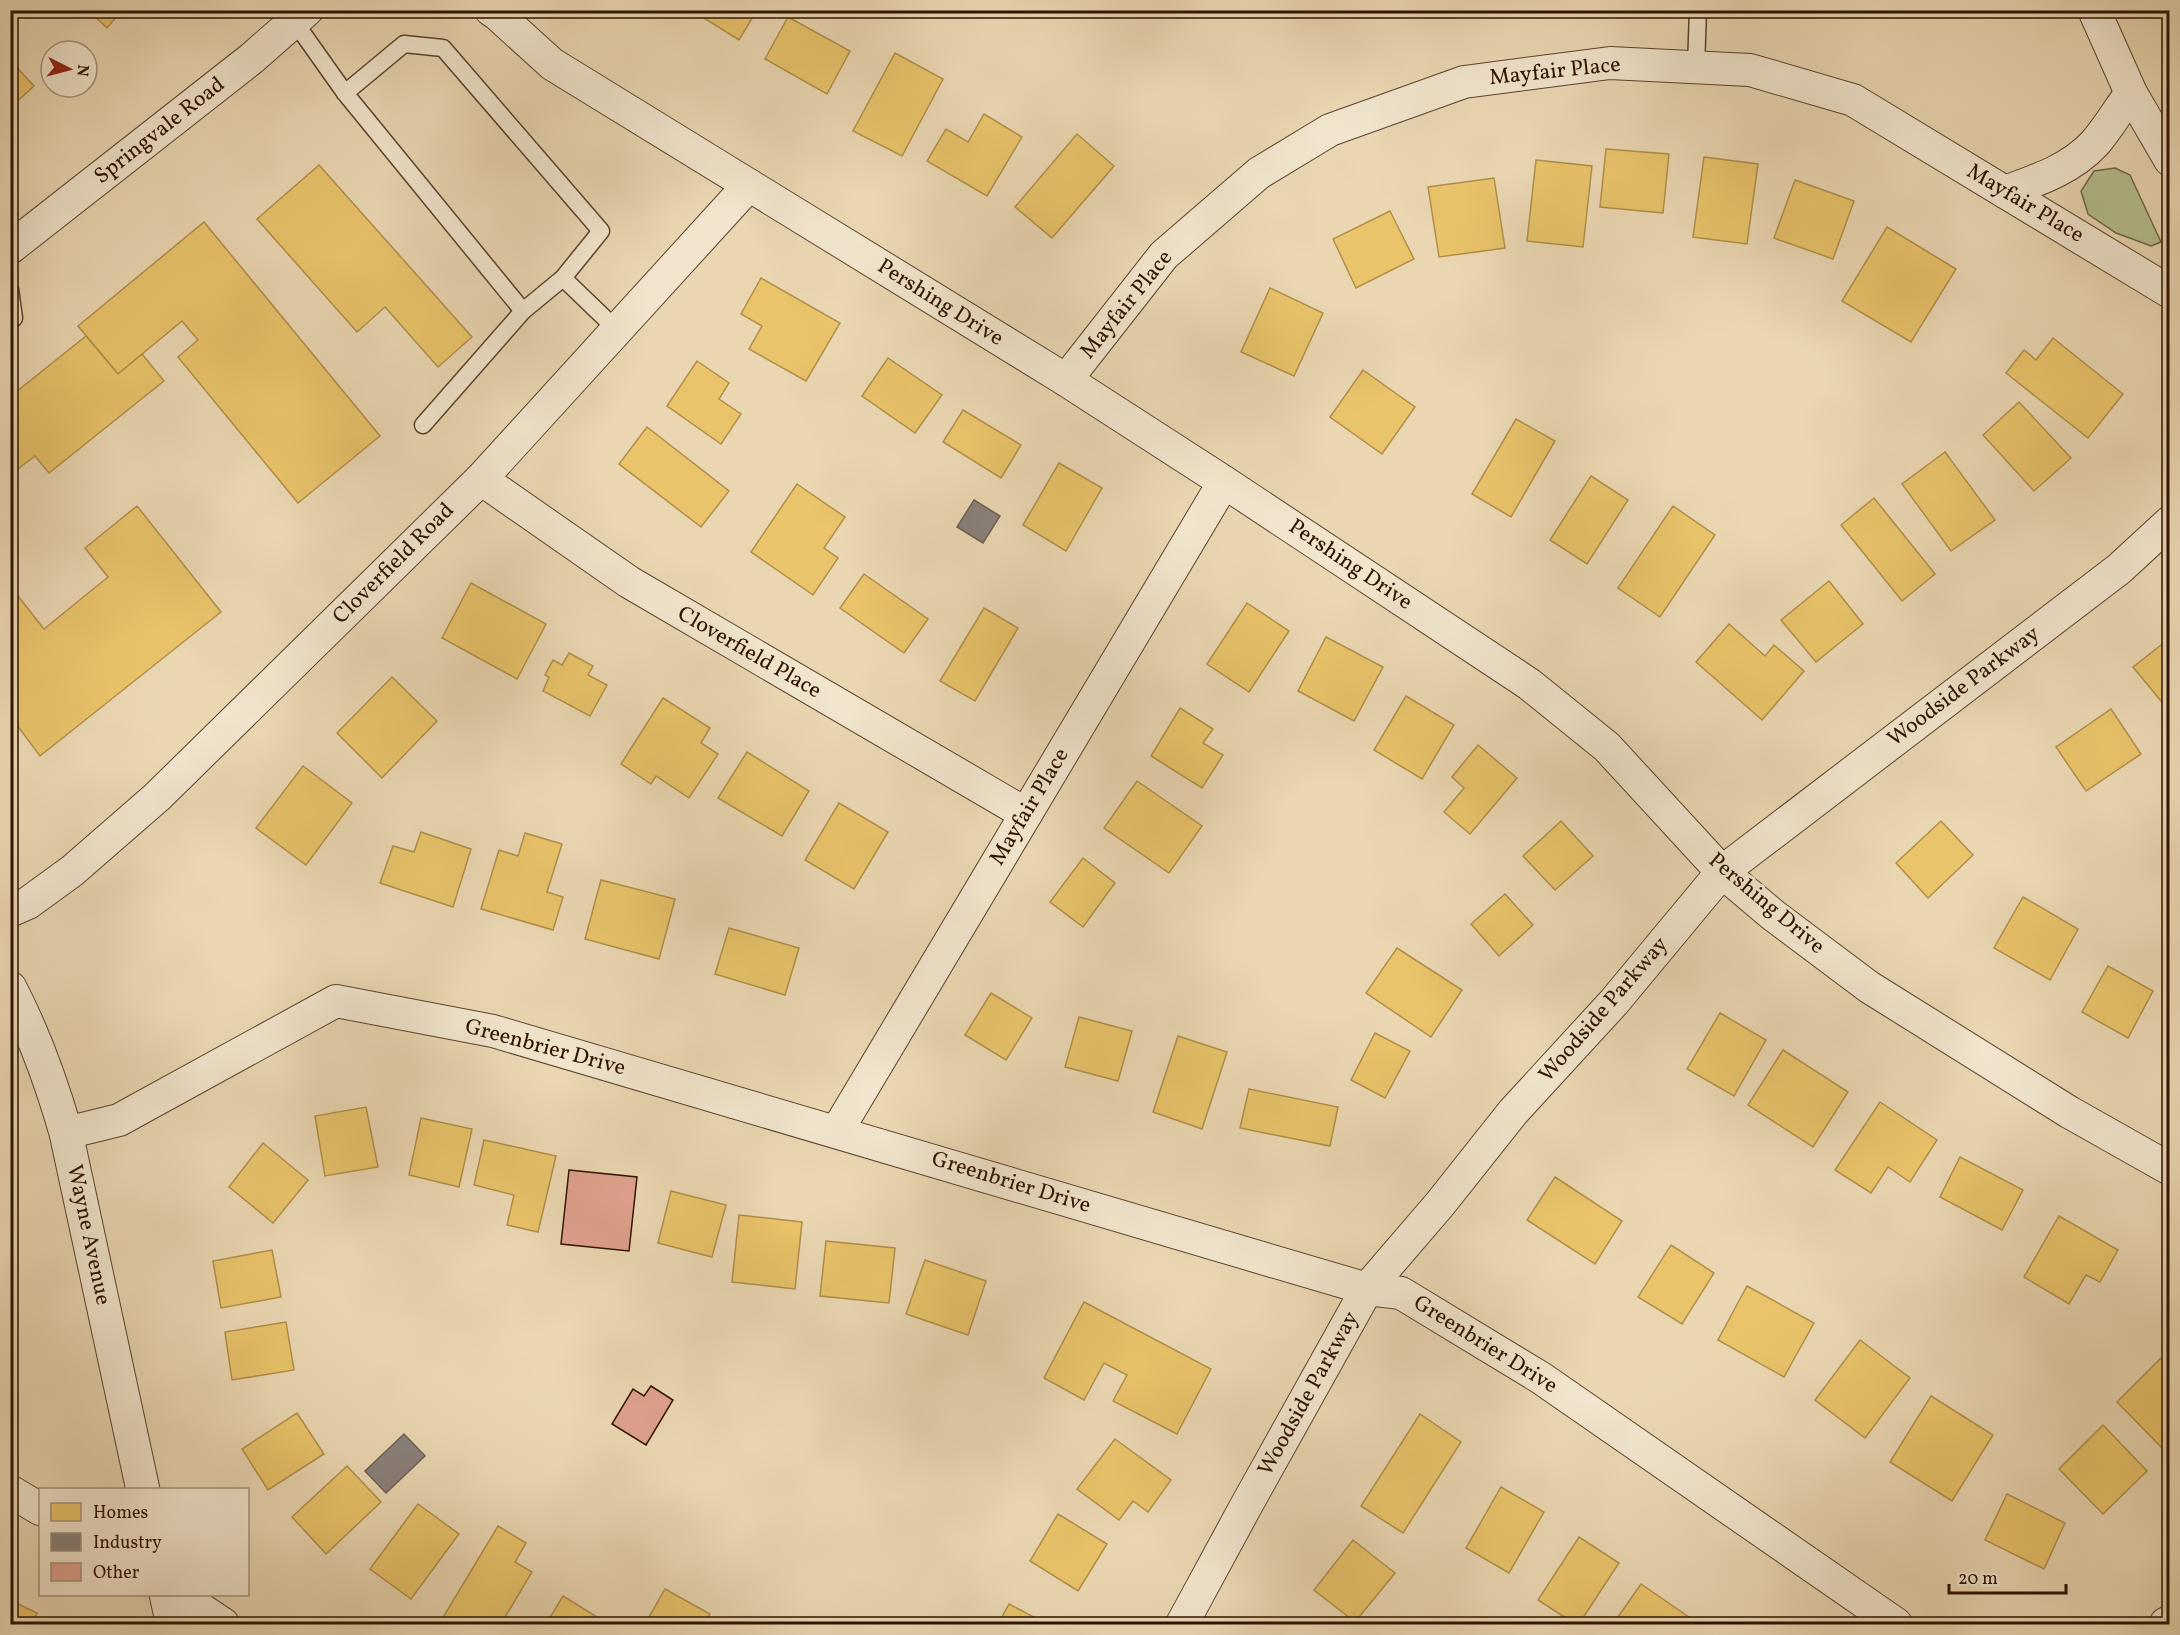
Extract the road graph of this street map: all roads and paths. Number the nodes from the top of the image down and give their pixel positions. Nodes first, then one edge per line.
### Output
1 (1698, 10) edge
2 (2094, 10) edge
3 (496, 12) edge
4 (300, 16) edge
5 (1696, 67) junction
6 (345, 93) junction
7 (2131, 93) junction
8 (2169, 160) edge
9 (749, 185) junction
10 (2005, 192) junction
11 (10, 248) edge
12 (563, 278) junction
13 (10, 289) edge
14 (2169, 292) edge
15 (523, 311) junction
16 (10, 322) edge
17 (616, 329) junction
18 (1066, 380) junction
19 (423, 425) dead end
20 (480, 479) junction
21 (1224, 482) junction
22 (2169, 522) edge
23 (1026, 814) junction
24 (1722, 872) junction
25 (10, 911) edge
26 (10, 988) edge
27 (837, 1131) junction
28 (66, 1133) junction
29 (2169, 1169) edge
30 (1367, 1289) junction
31 (143, 1488) edge
32 (10, 1491) edge
33 (39, 1508) edge
34 (172, 1610) edge
35 (223, 1624) edge
36 (1182, 1624) edge
37 (1896, 1624) edge

1 - 5 lane
2 - 7 street
3 - 9 street, Pershing Drive
4 - 6 lane
4 - 11 street, Springvale Road
5 - 10 street, Mayfair Place
5 - 18 street, Mayfair Place
6 - 12 lane
6 - 15 lane
7 - 8 street
7 - 10 street
9 - 17 street, Cloverfield Road
9 - 18 street, Pershing Drive
10 - 14 street, Mayfair Place
12 - 15 lane
12 - 17 lane
13 - 16 lane
15 - 19 lane
17 - 20 street, Cloverfield Road
18 - 21 street, Pershing Drive
20 - 23 street, Cloverfield Place
20 - 25 street, Cloverfield Road
21 - 23 street, Mayfair Place
21 - 24 street, Pershing Drive
22 - 24 street, Woodside Parkway
23 - 27 street, Mayfair Place
24 - 29 street, Pershing Drive
24 - 30 street, Woodside Parkway
26 - 28 street, Wayne Avenue
27 - 28 street, Greenbrier Drive
27 - 30 street, Greenbrier Drive
28 - 31 street, Wayne Avenue
30 - 36 street, Woodside Parkway
30 - 37 street, Greenbrier Drive
32 - 33 street
34 - 35 street

